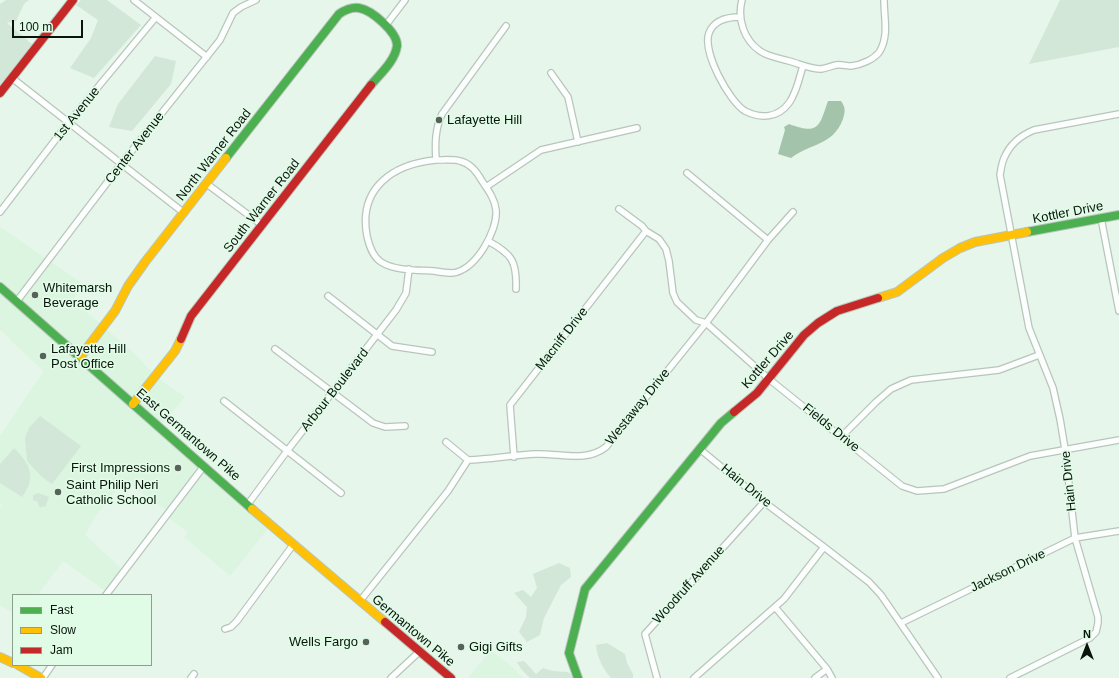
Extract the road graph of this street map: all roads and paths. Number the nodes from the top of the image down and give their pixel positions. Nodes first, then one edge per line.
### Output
1 (73, 0) edge
2 (134, 0) edge
3 (256, 0) edge
4 (405, 0) edge
5 (742, 0) edge
6 (884, 0) edge
7 (740, 16) junction
8 (156, 17) junction
9 (386, 25) junction
10 (506, 26) dead end
11 (207, 57) junction
12 (803, 66) junction
13 (551, 73) dead end
14 (12, 78) junction
15 (0, 93) edge
16 (1119, 114) edge
17 (69, 122) junction
18 (637, 128) dead end
19 (578, 142) junction
20 (436, 160) junction
21 (122, 163) junction
22 (687, 173) dead end
23 (207, 184) junction
24 (486, 187) junction
25 (619, 209) dead end
26 (0, 212) edge
27 (793, 212) dead end
28 (184, 213) junction
29 (1119, 215) edge
30 (1101, 218) junction
31 (262, 226) junction
32 (646, 231) junction
33 (1011, 236) junction
34 (488, 240) junction
35 (768, 240) junction
36 (409, 269) junction
37 (0, 287) edge
38 (516, 289) dead end
39 (328, 296) dead end
40 (17, 302) junction
41 (1119, 311) edge
42 (706, 323) junction
43 (378, 335) junction
44 (275, 349) dead end
45 (432, 352) dead end
46 (1039, 355) junction
47 (81, 356) junction
48 (769, 379) junction
49 (333, 392) junction
50 (224, 401) dead end
51 (133, 404) junction
52 (405, 426) dead end
53 (842, 436) junction
54 (1119, 440) edge
55 (446, 442) dead end
56 (1065, 449) junction
57 (701, 450) junction
58 (287, 451) junction
59 (514, 457) junction
60 (468, 460) junction
61 (204, 466) junction
62 (340, 493) dead end
63 (764, 502) junction
64 (248, 504) junction
65 (1119, 530) edge
66 (1075, 538) junction
67 (293, 545) junction
68 (824, 547) junction
69 (107, 594) edge
70 (360, 601) junction
71 (775, 607) junction
72 (901, 623) junction
73 (225, 629) dead end
74 (419, 652) junction
75 (0, 657) edge
76 (12, 663) edge
77 (20, 666) edge
78 (51, 666) edge
79 (827, 669) junction
80 (38, 677) edge
81 (391, 678) edge
82 (451, 678) edge
83 (578, 678) edge
84 (657, 678) edge
85 (694, 678) edge
86 (815, 678) edge
87 (832, 678) edge
88 (938, 678) edge
89 (1010, 678) edge

1 - 14 street
2 - 8 street
3 - 11 street, Center Avenue
4 - 9 street
5 - 7 street
6 - 12 street
7 - 12 street
7 - 12 street
8 - 11 street
8 - 17 street, 1st Avenue
9 - 23 street, North Warner Road
9 - 31 street, South Warner Road
10 - 20 street
11 - 21 street, Center Avenue
13 - 19 street
14 - 15 street
14 - 17 street
16 - 33 street, Hain Drive
17 - 21 street
17 - 26 street, 1st Avenue
18 - 19 street
19 - 24 street
20 - 24 street
20 - 36 street
21 - 28 street
21 - 40 street, Center Avenue
22 - 35 street
23 - 28 street, North Warner Road
23 - 31 street
24 - 34 street
25 - 32 street, Fields Drive
27 - 35 street, Westaway Drive
28 - 47 street, North Warner Road
29 - 30 street, Kottler Drive
30 - 33 street, Kottler Drive
30 - 41 street
31 - 51 street, South Warner Road
32 - 42 street, Fields Drive
32 - 59 street, Macniff Drive
33 - 46 street, Hain Drive
33 - 48 street, Kottler Drive
34 - 36 street
34 - 38 street
35 - 42 street, Westaway Drive
36 - 43 street, Arbour Boulevard
37 - 40 street, East Germantown Pike
39 - 43 street
40 - 47 street, East Germantown Pike
42 - 48 street, Fields Drive
42 - 59 street, Westaway Drive
43 - 45 street
43 - 49 street, Arbour Boulevard
44 - 49 street
46 - 53 street
46 - 56 street, Hain Drive
47 - 51 street, East Germantown Pike
48 - 53 street, Fields Drive
48 - 57 street, Kottler Drive
49 - 52 street
49 - 58 street, Arbour Boulevard
50 - 58 street
51 - 61 street, East Germantown Pike
53 - 56 street, Fields Drive
54 - 56 street, Fields Drive
55 - 60 street
56 - 66 street, Hain Drive
57 - 63 street, Hain Drive
57 - 83 street, Kottler Drive
58 - 62 street
58 - 64 street, Arbour Boulevard
59 - 60 street, Westaway Drive
60 - 70 street
61 - 64 street, East Germantown Pike
61 - 69 street
63 - 68 street, Hain Drive
63 - 84 street, Woodruff Avenue
64 - 67 street, East Germantown Pike
65 - 66 street, Jackson Drive
66 - 72 street, Jackson Drive
66 - 89 street, Hain Drive
67 - 70 street, East Germantown Pike
67 - 73 street
68 - 71 street
68 - 72 street, Hain Drive
70 - 74 street, Germantown Pike
71 - 79 street
71 - 85 street
72 - 88 street, Hain Drive
74 - 81 street
74 - 82 street, Germantown Pike
75 - 76 street
77 - 80 street
78 - 80 street
79 - 86 street
79 - 87 street

